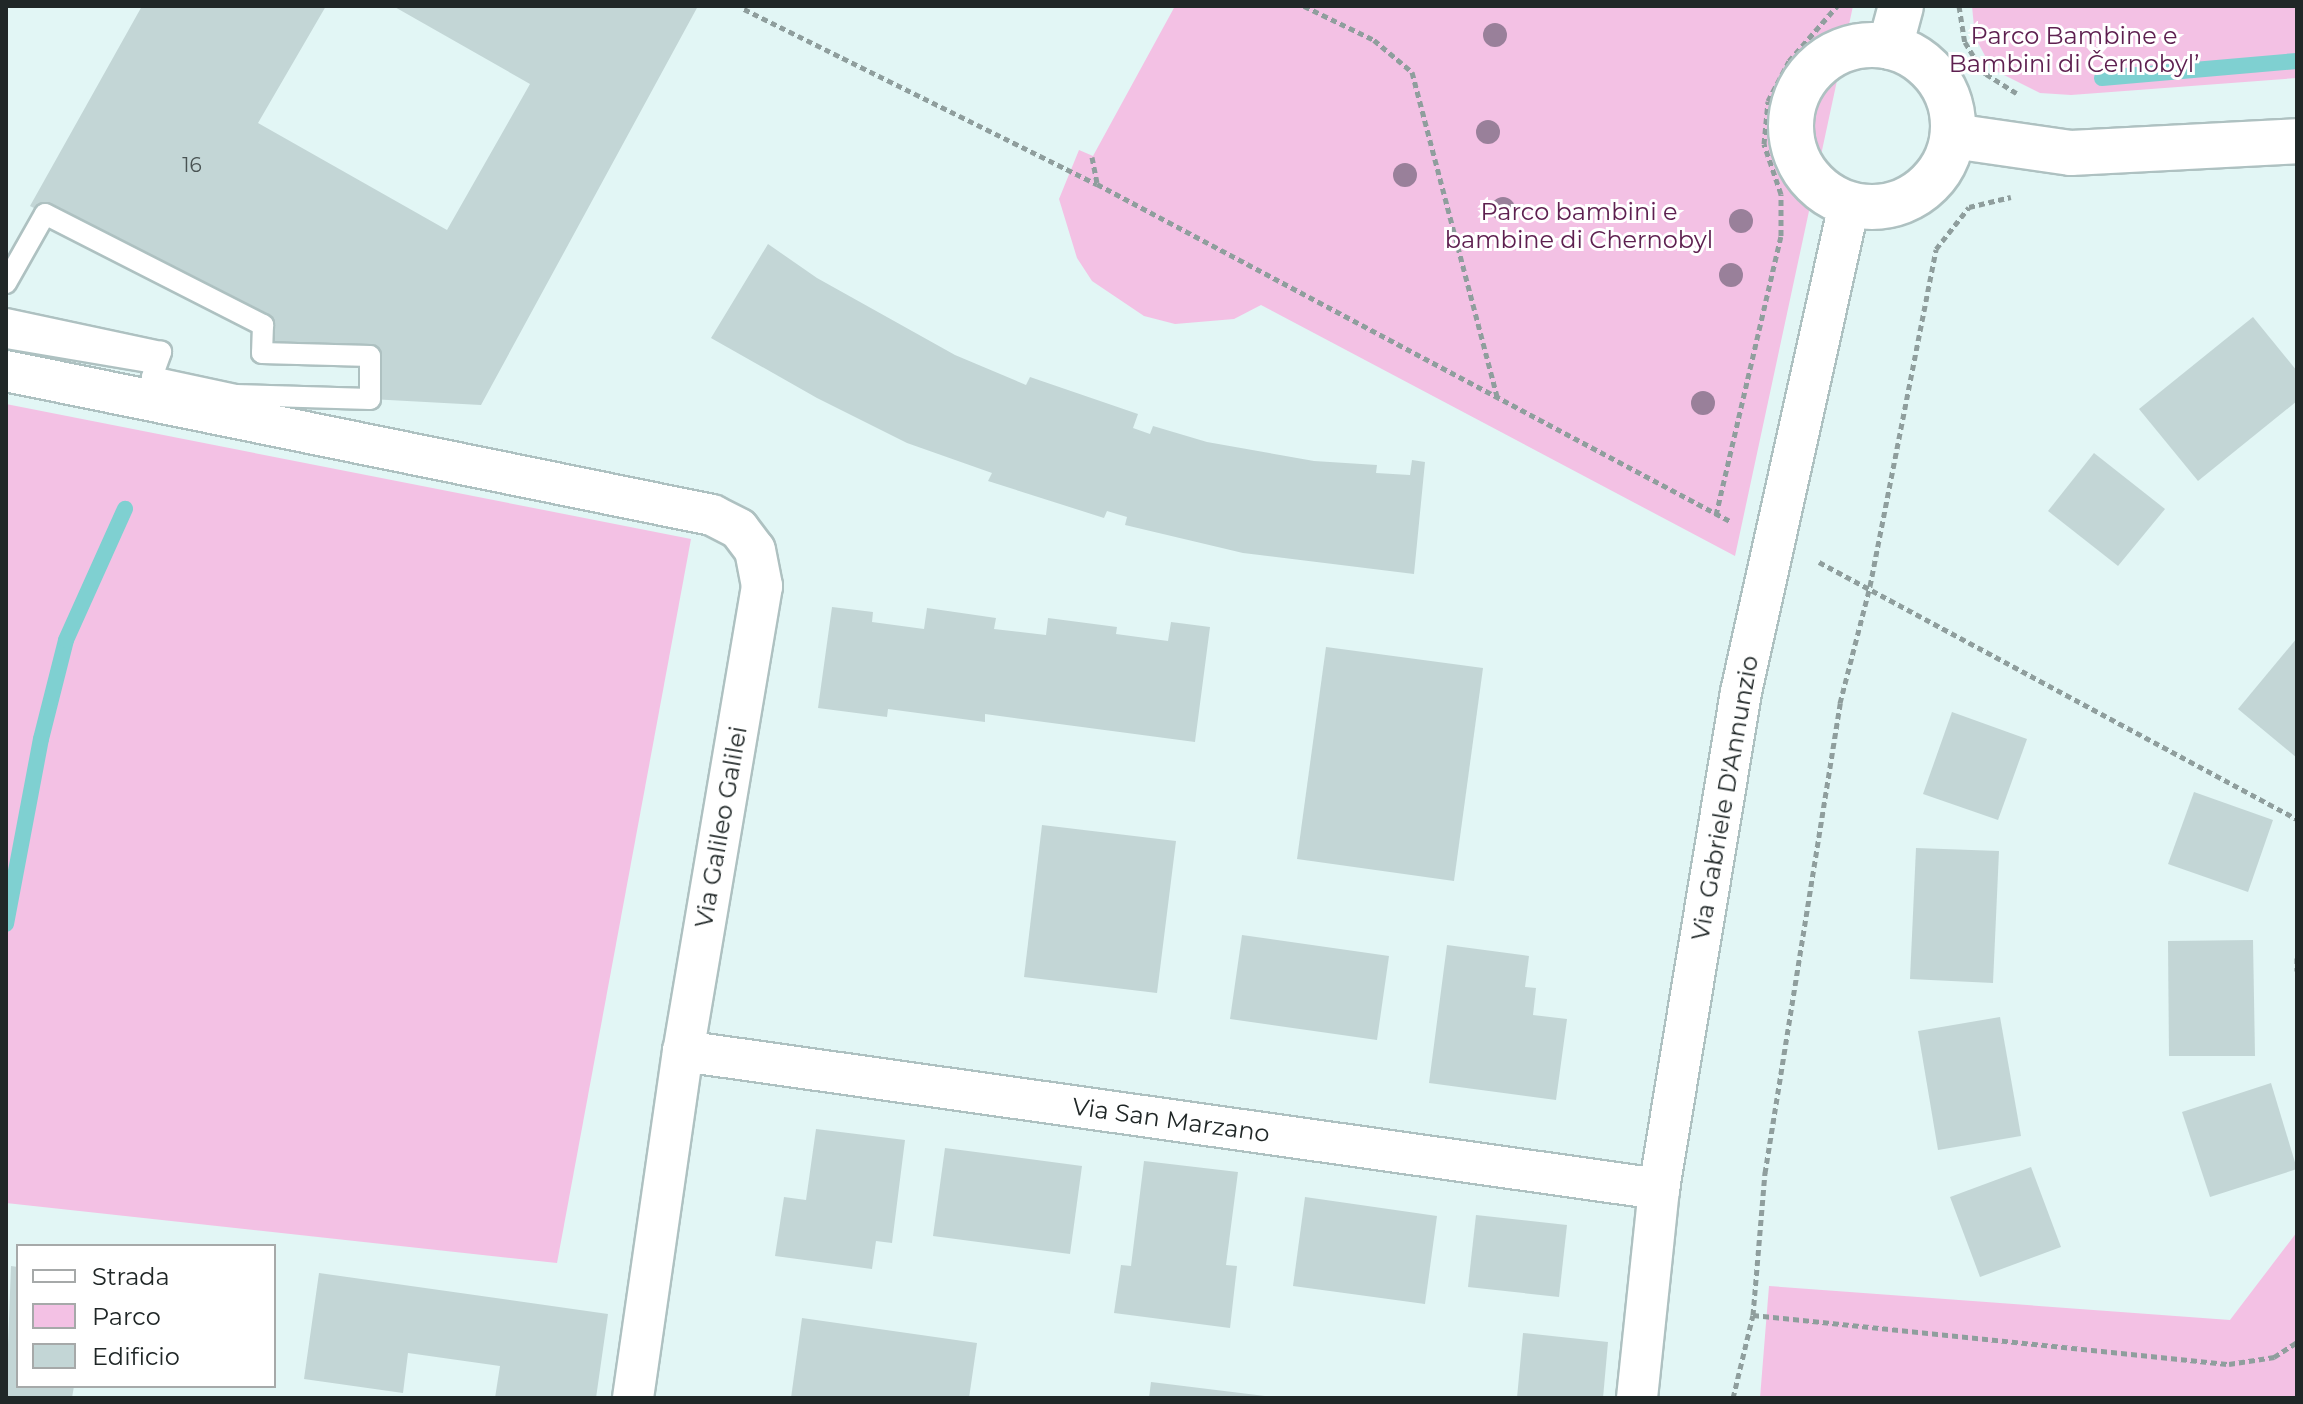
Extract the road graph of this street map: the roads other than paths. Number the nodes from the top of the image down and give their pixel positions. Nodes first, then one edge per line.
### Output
1 (1895, 26) edge
2 (1953, 136) junction
3 (2297, 141) edge
4 (1849, 205) junction
5 (6, 283) edge
6 (6, 319) edge
7 (6, 338) edge
8 (157, 364) junction
9 (6, 371) edge
10 (683, 1051) junction
11 (1659, 1189) junction
12 (633, 1398) edge
13 (1637, 1398) edge

1 - 2 street
1 - 4 street
2 - 3 street
2 - 4 street
4 - 11 street, Via Gabriele D'Annunzio
5 - 8 lane
6 - 8 lane
7 - 8 lane
9 - 10 street, Via Galileo Galilei
10 - 11 street, Via San Marzano
10 - 12 street, Via Galileo Galilei
11 - 13 street, Via Gabriele D'Annunzio

